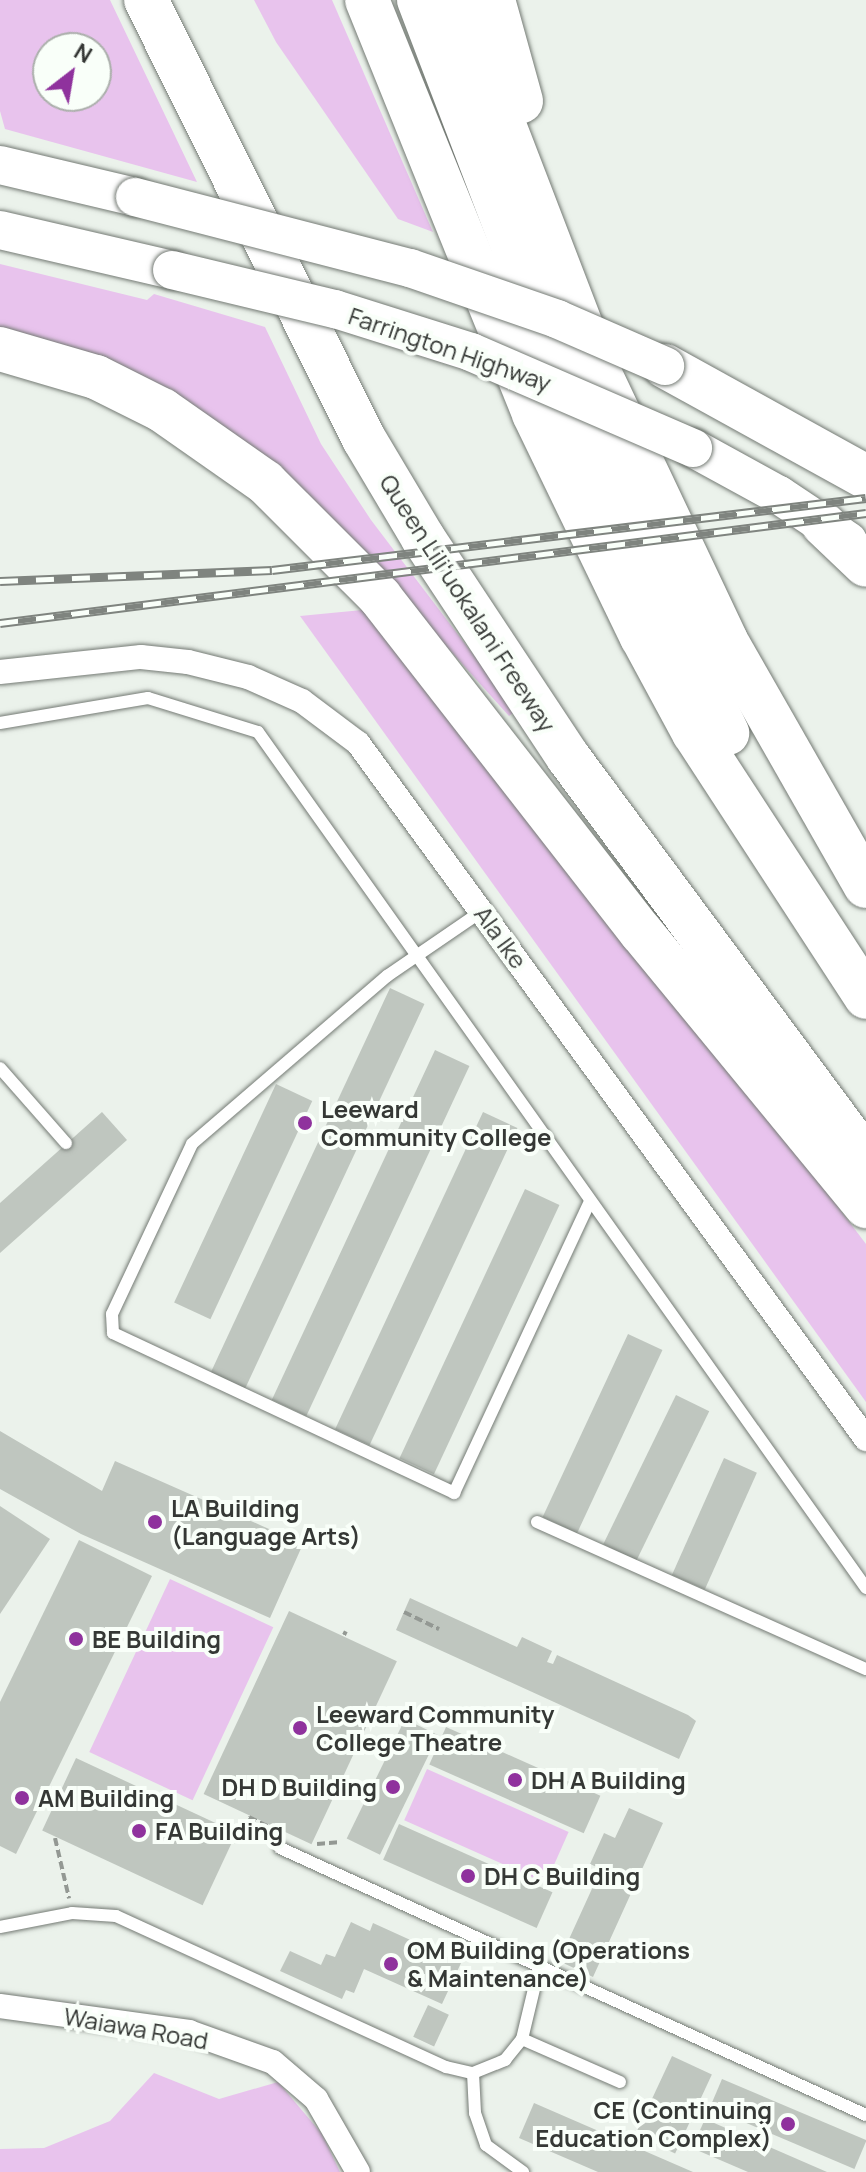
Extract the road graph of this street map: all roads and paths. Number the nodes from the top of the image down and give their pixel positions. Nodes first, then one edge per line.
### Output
1 (146, 0) edge
2 (170, 0) edge
3 (367, 0) edge
4 (419, 0) edge
5 (456, 0) edge
6 (493, 0) edge
7 (0, 165) edge
8 (0, 230) edge
9 (0, 238) edge
10 (115, 257) junction
11 (0, 349) edge
12 (665, 366) junction
13 (599, 372) junction
14 (364, 439) junction
15 (866, 459) edge
16 (866, 477) edge
17 (823, 524) junction
18 (866, 554) edge
19 (866, 565) edge
20 (0, 672) edge
21 (0, 723) edge
22 (866, 886) edge
23 (482, 911) junction
24 (418, 954) junction
25 (866, 978) edge
26 (866, 997) edge
27 (0, 1068) edge
28 (66, 1143) dead end
29 (866, 1159) edge
30 (589, 1203) junction
31 (866, 1206) edge
32 (866, 1439) edge
33 (537, 1522) dead end
34 (866, 1588) edge
35 (404, 1612) dead end
36 (439, 1629) dead end
37 (866, 1669) edge
38 (55, 1838) dead end
39 (280, 1848) dead end
40 (72, 1913) junction
41 (0, 1927) edge
42 (539, 1968) junction
43 (0, 2006) edge
44 (522, 2039) junction
45 (473, 2073) junction
46 (620, 2082) dead end
47 (866, 2115) edge
48 (358, 2172) edge
49 (523, 2172) edge

1 - 14 highway, Queen Liliʻuokalani Freeway
2 - 14 highway
3 - 26 highway
4 - 25 highway
5 - 13 highway
6 - 13 highway
7 - 12 main road, bridge
8 - 10 main road, Farrington Highway
9 - 10 main road
10 - 17 main road, Farrington Highway, bridge
11 - 31 highway
12 - 15 main road
12 - 16 highway
13 - 22 highway
14 - 29 highway, Queen Liliʻuokalani Freeway
17 - 18 main road, Farrington Highway
17 - 19 highway
20 - 23 street, Ala Ike
21 - 24 lane
23 - 24 lane
23 - 32 street, Ala Ike
24 - 30 lane
24 - 30 lane
27 - 28 lane
30 - 34 lane
33 - 37 lane
35 - 36 path
38 - 40 path
39 - 42 lane
40 - 41 lane
40 - 45 lane
42 - 44 lane
42 - 47 lane
43 - 48 street, Waiawa Road
44 - 45 lane
44 - 46 lane
45 - 49 lane

